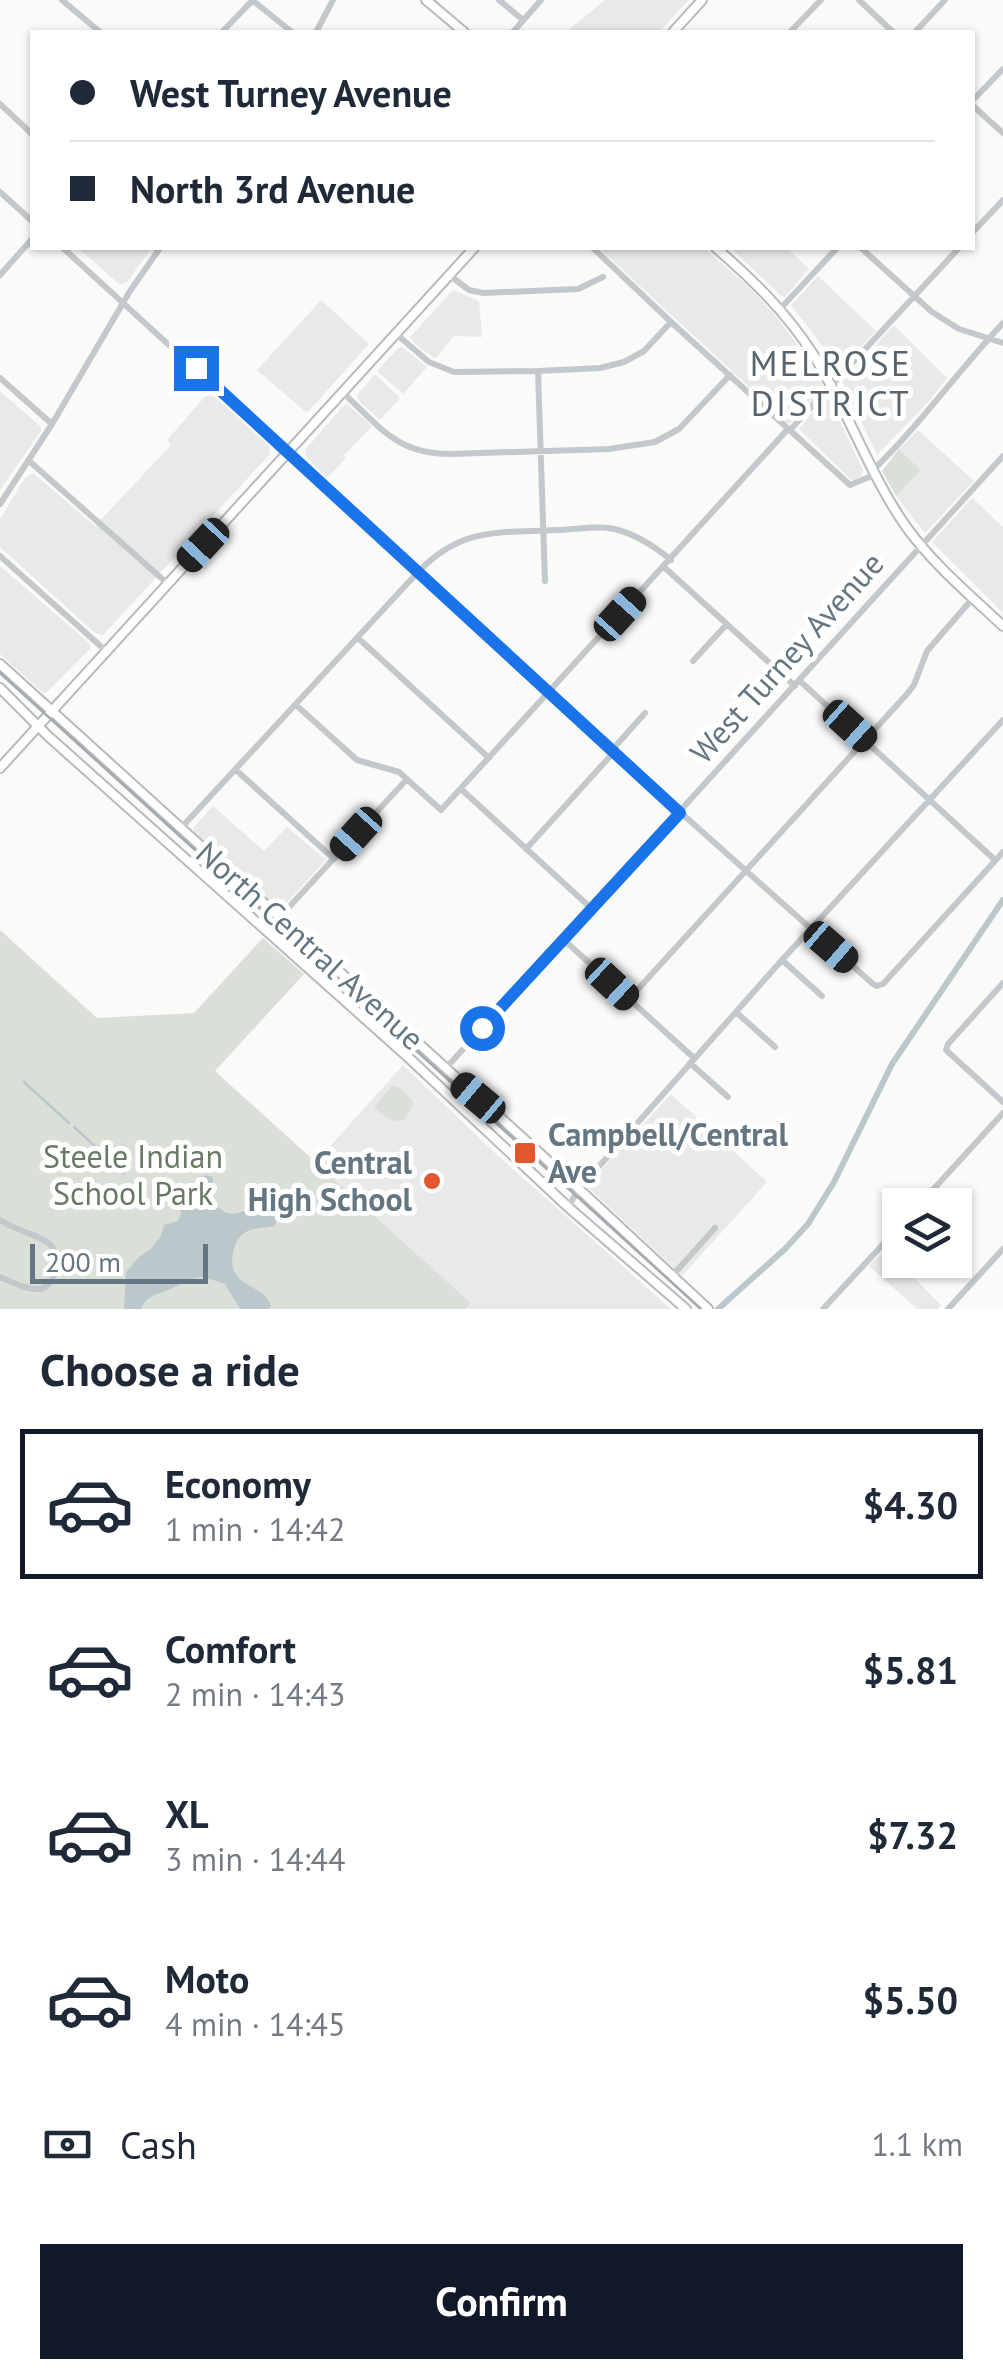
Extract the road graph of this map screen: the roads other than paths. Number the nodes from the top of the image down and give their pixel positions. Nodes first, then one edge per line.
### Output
1 (62, 0) edge
2 (252, 0) edge
3 (333, 0) edge
4 (426, 0) edge
5 (499, 0) edge
6 (541, 0) edge
7 (702, 0) edge
8 (820, 0) edge
9 (859, 0) edge
10 (946, 0) edge
11 (523, 20) junction
12 (98, 30) edge
13 (224, 30) edge
14 (290, 30) edge
15 (317, 30) edge
16 (462, 30) edge
17 (514, 30) edge
18 (675, 30) edge
19 (792, 30) edge
20 (892, 30) edge
21 (917, 30) edge
22 (1003, 69) edge
23 (975, 100) edge
24 (0, 104) edge
25 (975, 106) edge
26 (30, 132) edge
27 (1003, 133) edge
28 (0, 192) edge
29 (1003, 200) edge
30 (30, 218) edge
31 (975, 230) edge
32 (30, 241) edge
33 (65, 250) edge
34 (159, 250) edge
35 (472, 250) edge
36 (595, 250) edge
37 (719, 250) edge
38 (836, 250) edge
39 (864, 250) edge
40 (957, 250) edge
41 (448, 274) junction
42 (0, 275) edge
43 (602, 277) dead end
44 (914, 296) junction
45 (125, 303) junction
46 (780, 309) junction
47 (670, 322) junction
48 (1003, 323) edge
49 (395, 334) junction
50 (988, 338) junction
51 (1003, 343) edge
52 (538, 371) junction
53 (730, 375) junction
54 (0, 378) edge
55 (831, 386) junction
56 (342, 392) junction
57 (52, 424) junction
58 (789, 430) junction
59 (540, 450) junction
60 (288, 452) junction
61 (1003, 456) edge
62 (28, 460) junction
63 (873, 473) junction
64 (0, 504) edge
65 (544, 531) junction
66 (922, 546) junction
67 (0, 556) edge
68 (671, 560) junction
69 (664, 567) junction
70 (418, 572) junction
71 (545, 582) dead end
72 (168, 584) junction
73 (973, 598) junction
74 (727, 624) junction
75 (1003, 626) edge
76 (358, 638) junction
77 (106, 650) junction
78 (693, 661) dead end
79 (0, 664) edge
80 (797, 684) junction
81 (0, 688) edge
82 (549, 692) junction
83 (296, 704) junction
84 (645, 713) dead end
85 (44, 718) junction
86 (1003, 720) edge
87 (866, 741) junction
88 (613, 751) junction
89 (489, 758) junction
90 (0, 768) edge
91 (236, 770) junction
92 (408, 779) junction
93 (461, 789) junction
94 (930, 800) junction
95 (680, 813) junction
96 (180, 828) junction
97 (526, 848) junction
98 (1003, 852) edge
99 (334, 859) junction
100 (996, 860) junction
101 (745, 872) junction
102 (592, 909) junction
103 (278, 919) junction
104 (810, 930) junction
105 (272, 935) junction
106 (564, 940) junction
107 (782, 960) junction
108 (1003, 983) edge
109 (822, 996) dead end
110 (628, 999) junction
111 (736, 1012) junction
112 (774, 1046) dead end
113 (692, 1061) junction
114 (445, 1069) junction
115 (728, 1098) dead end
116 (1003, 1102) edge
117 (1003, 1113) edge
118 (578, 1188) junction
119 (935, 1188) edge
120 (568, 1207) junction
121 (0, 1220) edge
122 (715, 1228) dead end
123 (882, 1245) edge
124 (1003, 1249) edge
125 (0, 1276) edge
126 (672, 1276) junction
127 (707, 1308) edge
128 (686, 1309) edge
129 (823, 1309) edge
130 (948, 1309) edge

1 - 12 street
2 - 13 street
2 - 14 street
3 - 15 street
4 - 16 main road
5 - 11 street
6 - 11 street
7 - 18 main road
8 - 19 street
9 - 20 street
10 - 21 street
11 - 17 street
22 - 23 street
24 - 26 street
25 - 27 street
28 - 30 street
29 - 31 street
32 - 42 street
33 - 45 street
34 - 45 street
35 - 41 main road
36 - 47 street
37 - 46 main road
38 - 46 street
39 - 44 street
40 - 44 street
41 - 43 street
41 - 49 main road
44 - 50 street
44 - 55 street
45 - 57 street
45 - 60 street
46 - 55 main road
47 - 52 street
47 - 53 street
48 - 50 street
49 - 52 street
49 - 56 main road
50 - 51 street
50 - 63 street
52 - 59 street
53 - 58 street
53 - 59 street
54 - 57 street
55 - 58 street
55 - 63 main road
56 - 59 street
56 - 60 main road
57 - 62 street
58 - 63 street
58 - 68 street
59 - 65 street
60 - 70 street
60 - 72 main road
61 - 66 street, West Turney Avenue
62 - 64 street
62 - 72 street
63 - 66 main road
65 - 68 street
65 - 70 street
65 - 71 street
66 - 73 main road
66 - 80 street, West Turney Avenue
67 - 77 street
68 - 69 street
69 - 74 street
69 - 82 street
70 - 76 street
70 - 82 street
72 - 77 main road
73 - 75 main road
73 - 87 street
74 - 78 street
74 - 80 street
76 - 83 street
76 - 89 street
77 - 85 main road
79 - 85 main road, North Central Avenue
80 - 87 street
80 - 95 street, West Turney Avenue
81 - 85 main road, North Central Avenue
82 - 88 street
82 - 89 street
83 - 91 street
83 - 92 street
84 - 88 street
85 - 90 main road
85 - 96 main road, North Central Avenue
85 - 105 main road, North Central Avenue
86 - 94 street
87 - 94 street
87 - 101 street
88 - 95 street
88 - 97 street
89 - 93 street
91 - 96 street
91 - 99 street
92 - 93 street
92 - 99 street
93 - 97 street
94 - 100 street
94 - 104 street
95 - 101 street
95 - 102 street, West Turney Avenue
96 - 103 main road, North Central Avenue
97 - 102 street
98 - 100 street
99 - 103 street
100 - 104 street
101 - 104 street
101 - 110 street
102 - 106 street, West Turney Avenue
103 - 105 street
103 - 114 main road, North Central Avenue
104 - 107 street
105 - 120 main road, North Central Avenue
106 - 110 street
106 - 114 street, West Turney Avenue
107 - 109 street
107 - 111 street
108 - 116 street
110 - 113 street
111 - 112 street
111 - 113 street
113 - 115 street
113 - 118 street
114 - 118 main road, North Central Avenue
117 - 119 street
118 - 120 street
118 - 126 main road, North Central Avenue
120 - 128 main road, North Central Avenue
121 - 125 street
122 - 126 street
123 - 129 street
124 - 130 street
126 - 127 main road, North Central Avenue

